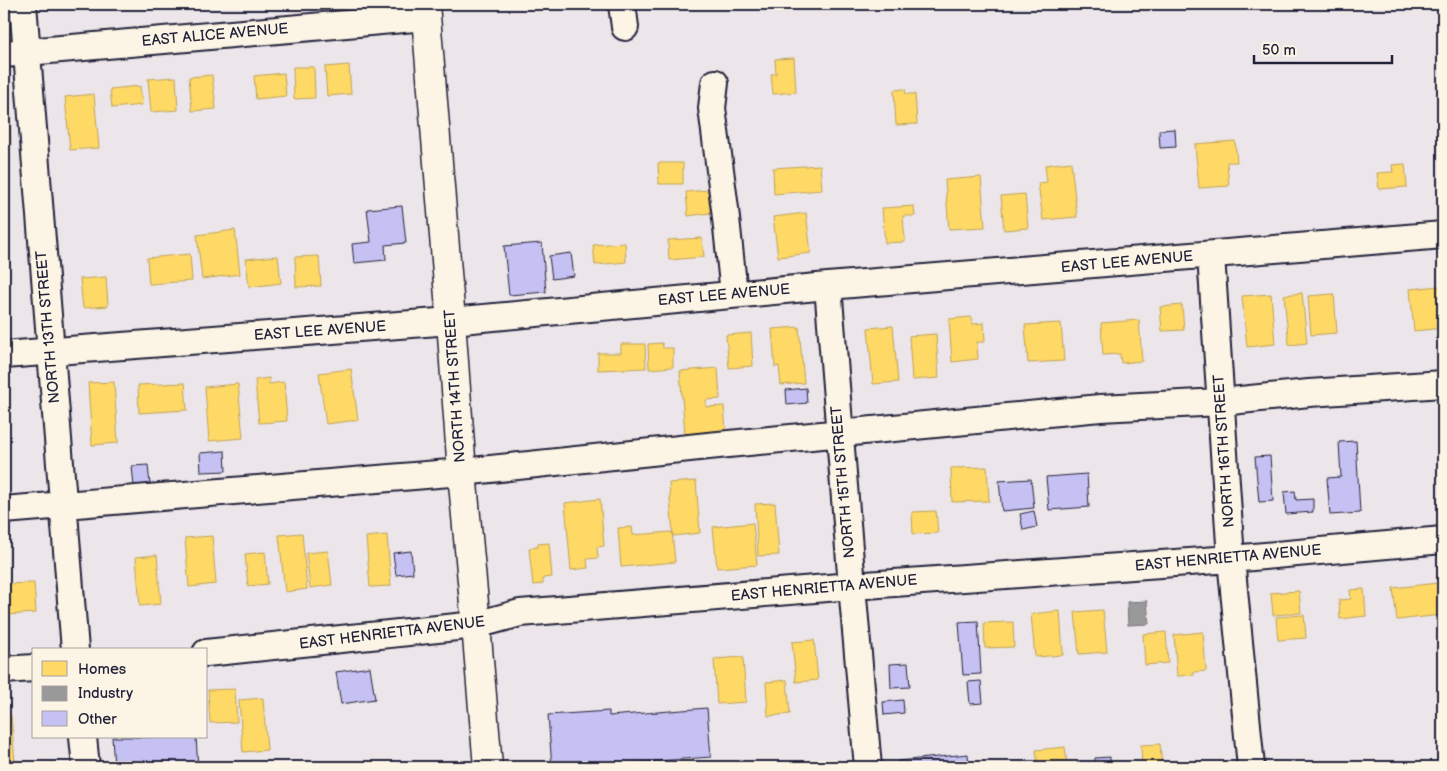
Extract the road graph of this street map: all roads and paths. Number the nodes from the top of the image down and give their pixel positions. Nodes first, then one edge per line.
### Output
1 (23, 4) edge
2 (426, 10) edge
3 (15, 53) edge
4 (714, 83) dead end
5 (1443, 235) edge
6 (1211, 255) junction
7 (828, 286) junction
8 (734, 294) junction
9 (451, 321) junction
10 (50, 352) junction
11 (4, 355) edge
12 (1443, 384) edge
13 (1221, 402) junction
14 (840, 433) junction
15 (462, 472) junction
16 (63, 505) junction
17 (4, 510) edge
18 (1443, 540) edge
19 (1232, 559) junction
20 (852, 586) junction
21 (476, 625) junction
22 (75, 648) edge
23 (208, 653) edge
24 (32, 668) edge
25 (4, 670) edge
26 (83, 738) edge
27 (86, 767) edge
28 (488, 767) edge
29 (868, 767) edge
30 (1251, 767) edge

1 - 3 street, NORTH 13TH STREET
2 - 3 street, EAST ALICE AVENUE
2 - 9 main road, NORTH 14TH STREET
3 - 10 street, NORTH 13TH STREET
4 - 8 street
5 - 6 street, EAST LEE AVENUE
6 - 7 street, EAST LEE AVENUE
6 - 13 street, NORTH 16TH STREET
7 - 8 street, EAST LEE AVENUE
7 - 14 street, NORTH 15TH STREET
8 - 9 street, EAST LEE AVENUE
9 - 10 street, EAST LEE AVENUE
9 - 15 main road, NORTH 14TH STREET
10 - 11 street, EAST LEE AVENUE
10 - 16 street, NORTH 13TH STREET
12 - 13 street
13 - 14 street
13 - 19 street, NORTH 16TH STREET
14 - 15 street
14 - 20 street, NORTH 15TH STREET
15 - 16 street
15 - 21 main road, NORTH 14TH STREET
16 - 17 street
16 - 22 street, NORTH 13TH STREET
18 - 19 street, EAST HENRIETTA AVENUE
19 - 20 street, EAST HENRIETTA AVENUE
19 - 30 street, NORTH 16TH STREET
20 - 21 street, EAST HENRIETTA AVENUE
20 - 29 street, NORTH 15TH STREET
21 - 23 street, EAST HENRIETTA AVENUE
21 - 28 main road, NORTH 14TH STREET
24 - 25 street
26 - 27 street

